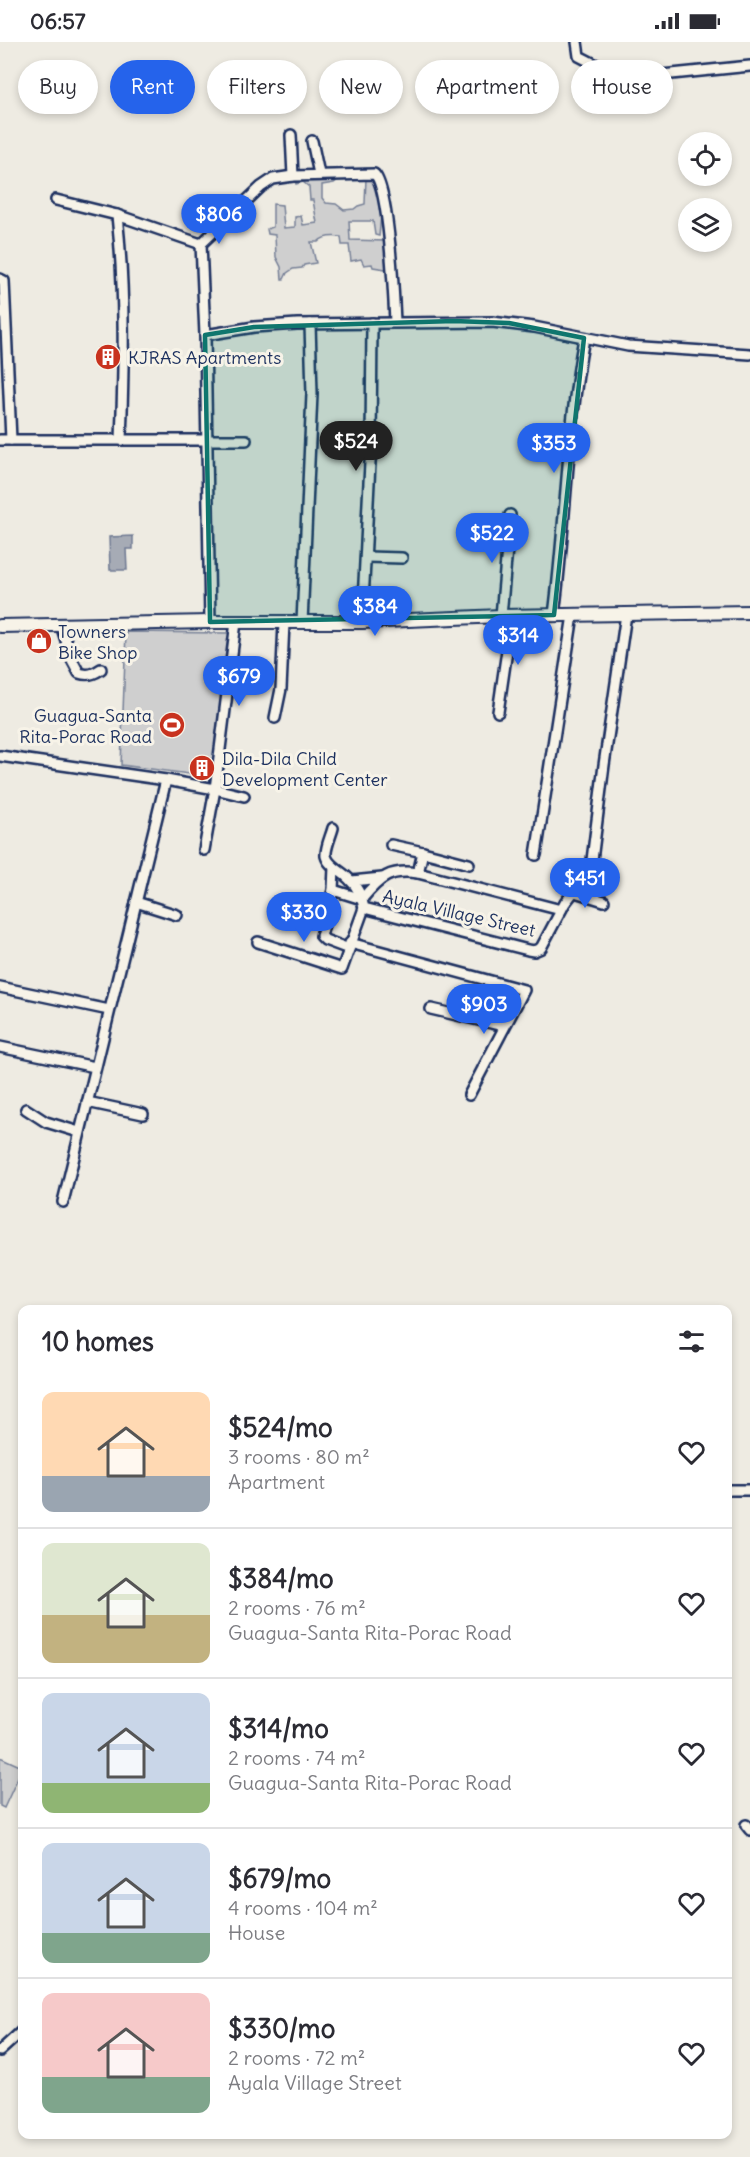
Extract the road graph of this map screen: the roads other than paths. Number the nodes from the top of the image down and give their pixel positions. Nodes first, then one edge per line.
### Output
1 (577, 42) edge
2 (750, 66) edge
3 (291, 135) dead end
4 (312, 141) dead end
5 (319, 174) junction
6 (293, 176) junction
7 (56, 200) dead end
8 (117, 215) junction
9 (201, 244) junction
10 (0, 279) edge
11 (395, 322) junction
12 (372, 323) junction
13 (310, 324) junction
14 (205, 335) junction
15 (584, 338) junction
16 (750, 354) edge
17 (0, 440) edge
18 (10, 440) junction
19 (121, 440) junction
20 (246, 440) dead end
21 (207, 441) junction
22 (510, 515) dead end
23 (367, 556) junction
24 (402, 558) dead end
25 (750, 612) edge
26 (554, 615) junction
27 (573, 615) junction
28 (626, 615) junction
29 (507, 616) junction
30 (210, 622) junction
31 (237, 622) junction
32 (362, 622) junction
33 (284, 623) junction
34 (302, 623) junction
35 (61, 625) junction
36 (0, 626) edge
37 (101, 669) dead end
38 (498, 712) dead end
39 (275, 718) dead end
40 (0, 756) edge
41 (166, 780) junction
42 (215, 789) junction
43 (244, 796) dead end
44 (333, 828) dead end
45 (391, 845) dead end
46 (204, 850) dead end
47 (423, 852) junction
48 (536, 855) dead end
49 (469, 864) dead end
50 (334, 867) junction
51 (418, 873) junction
52 (384, 878) junction
53 (352, 881) junction
54 (333, 890) junction
55 (575, 892) junction
56 (604, 901) dead end
57 (136, 902) junction
58 (363, 903) junction
59 (561, 910) junction
60 (177, 915) dead end
61 (258, 942) dead end
62 (349, 946) junction
63 (0, 987) edge
64 (109, 1010) junction
65 (431, 1010) dead end
66 (504, 1026) junction
67 (0, 1047) edge
68 (95, 1067) junction
69 (469, 1095) dead end
70 (87, 1102) junction
71 (26, 1109) dead end
72 (143, 1114) dead end
73 (79, 1132) junction
74 (63, 1202) dead end
75 (732, 1490) edge
76 (750, 1490) edge
77 (18, 2035) edge
78 (0, 2051) edge

1 - 2 street
3 - 6 street
4 - 5 street
5 - 6 street
5 - 11 street
6 - 9 street
7 - 8 street
8 - 9 street
8 - 19 street
9 - 14 street
10 - 18 street
11 - 12 street
11 - 15 street
12 - 13 street
12 - 23 street
13 - 14 street
13 - 34 street
14 - 21 street
15 - 16 street
15 - 26 street
17 - 18 street
18 - 19 street
19 - 21 street
20 - 21 street
21 - 30 street
22 - 29 street
23 - 24 street
23 - 32 street
25 - 28 main road
26 - 27 main road
26 - 29 main road
27 - 28 main road
27 - 48 street
28 - 55 street, Ayala Village Street
29 - 32 main road
29 - 38 street
30 - 31 main road
30 - 35 main road
31 - 33 main road
31 - 42 street
32 - 34 main road
33 - 34 main road
33 - 39 street
35 - 36 main road
35 - 37 street
40 - 41 street
41 - 42 street
41 - 57 street
42 - 43 street
42 - 46 street
44 - 50 street
45 - 47 street
47 - 49 street
47 - 51 street
50 - 53 street, Ayala Village Street
50 - 54 street
51 - 52 street
51 - 59 street
52 - 53 street
52 - 58 street
53 - 58 street, Ayala Village Street
54 - 58 street
54 - 62 street
55 - 56 street
55 - 59 street, Ayala Village Street
57 - 60 street
57 - 64 street
58 - 59 street, Ayala Village Street
58 - 62 street
61 - 62 street
62 - 66 street
63 - 64 street
64 - 68 street
65 - 66 street
66 - 69 street
67 - 68 street
68 - 70 street
70 - 72 street
70 - 73 street
71 - 73 street
73 - 74 street
75 - 76 street
77 - 78 street

